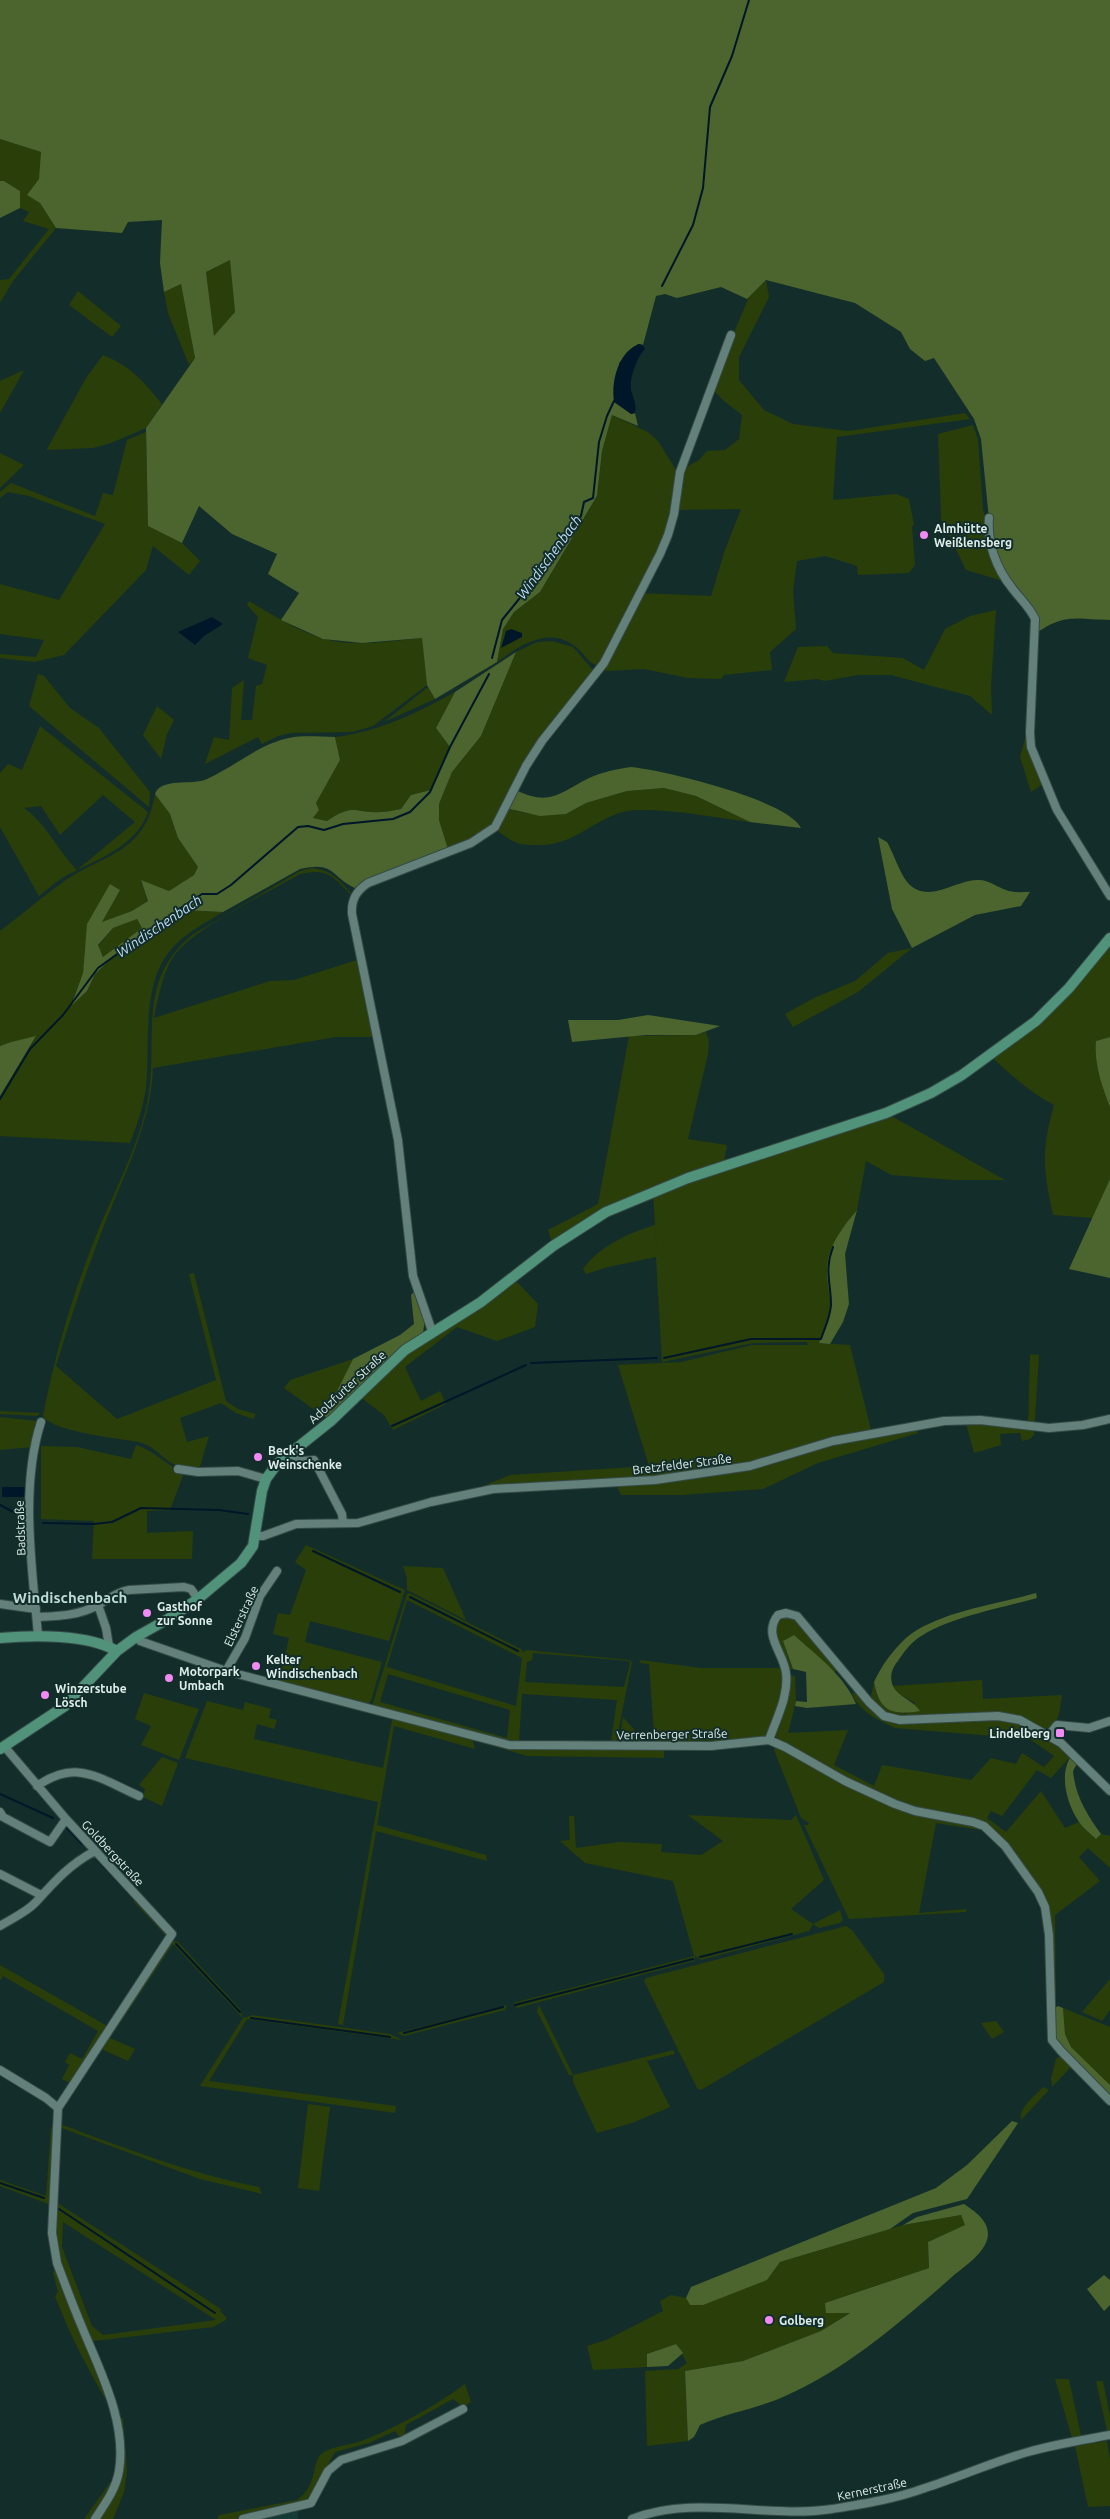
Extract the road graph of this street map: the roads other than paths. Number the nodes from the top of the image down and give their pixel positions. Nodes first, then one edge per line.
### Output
1 (731, 334) dead end
2 (989, 518) dead end
3 (1110, 896) edge
4 (1110, 938) edge
5 (432, 1332) junction
6 (1110, 1419) edge
7 (41, 1422) dead end
8 (290, 1453) junction
9 (178, 1468) dead end
10 (266, 1478) junction
11 (343, 1523) junction
12 (255, 1536) junction
13 (277, 1571) dead end
14 (198, 1599) junction
15 (0, 1604) edge
16 (98, 1606) junction
17 (36, 1613) junction
18 (38, 1635) junction
19 (136, 1637) junction
20 (0, 1638) edge
21 (113, 1648) junction
22 (226, 1670) junction
23 (1110, 1721) edge
24 (1049, 1735) junction
25 (769, 1740) junction
26 (2, 1748) edge
27 (37, 1786) junction
28 (1110, 1791) edge
29 (139, 1796) dead end
30 (0, 1812) edge
31 (66, 1819) junction
32 (95, 1851) junction
33 (0, 1874) edge
34 (41, 1895) junction
35 (0, 1926) edge
36 (0, 2070) edge
37 (1110, 2102) edge
38 (58, 2108) junction
39 (463, 2409) dead end
40 (1110, 2435) edge
41 (96, 2519) edge
42 (243, 2519) edge
43 (632, 2519) edge

1 - 5 street
2 - 3 street
4 - 5 main road, Adolzfurter Straße
5 - 8 main road, Adolzfurter Straße
6 - 11 street, Bretzfelder Straße
7 - 17 street, Badstraße
8 - 10 main road, Adolzfurter Straße
8 - 11 street
9 - 10 street
10 - 12 main road, Adolzfurter Straße
11 - 12 street, Bretzfelder Straße
12 - 14 main road, Adolzfurter Straße
13 - 22 street, Elsterstraße
14 - 16 street
14 - 19 main road, Adolzfurter Straße
15 - 17 street
16 - 17 street
16 - 21 street
17 - 18 street, Badstraße
18 - 20 main road
18 - 21 main road
19 - 21 main road, Adolzfurter Straße
19 - 22 street, Verrenberger Straße
21 - 26 main road, Adolzfurter Straße
22 - 25 street, Verrenberger Straße
23 - 24 street
24 - 25 street
24 - 28 street
25 - 37 street, Verrenberger Straße
26 - 27 street, Goldbergstraße
27 - 29 street
27 - 31 street, Goldbergstraße
30 - 31 street
31 - 32 street, Goldbergstraße
32 - 34 street
32 - 38 street, Goldbergstraße
33 - 34 street
34 - 35 street
36 - 38 street
38 - 41 street
39 - 42 street
40 - 43 street, Kernerstraße

